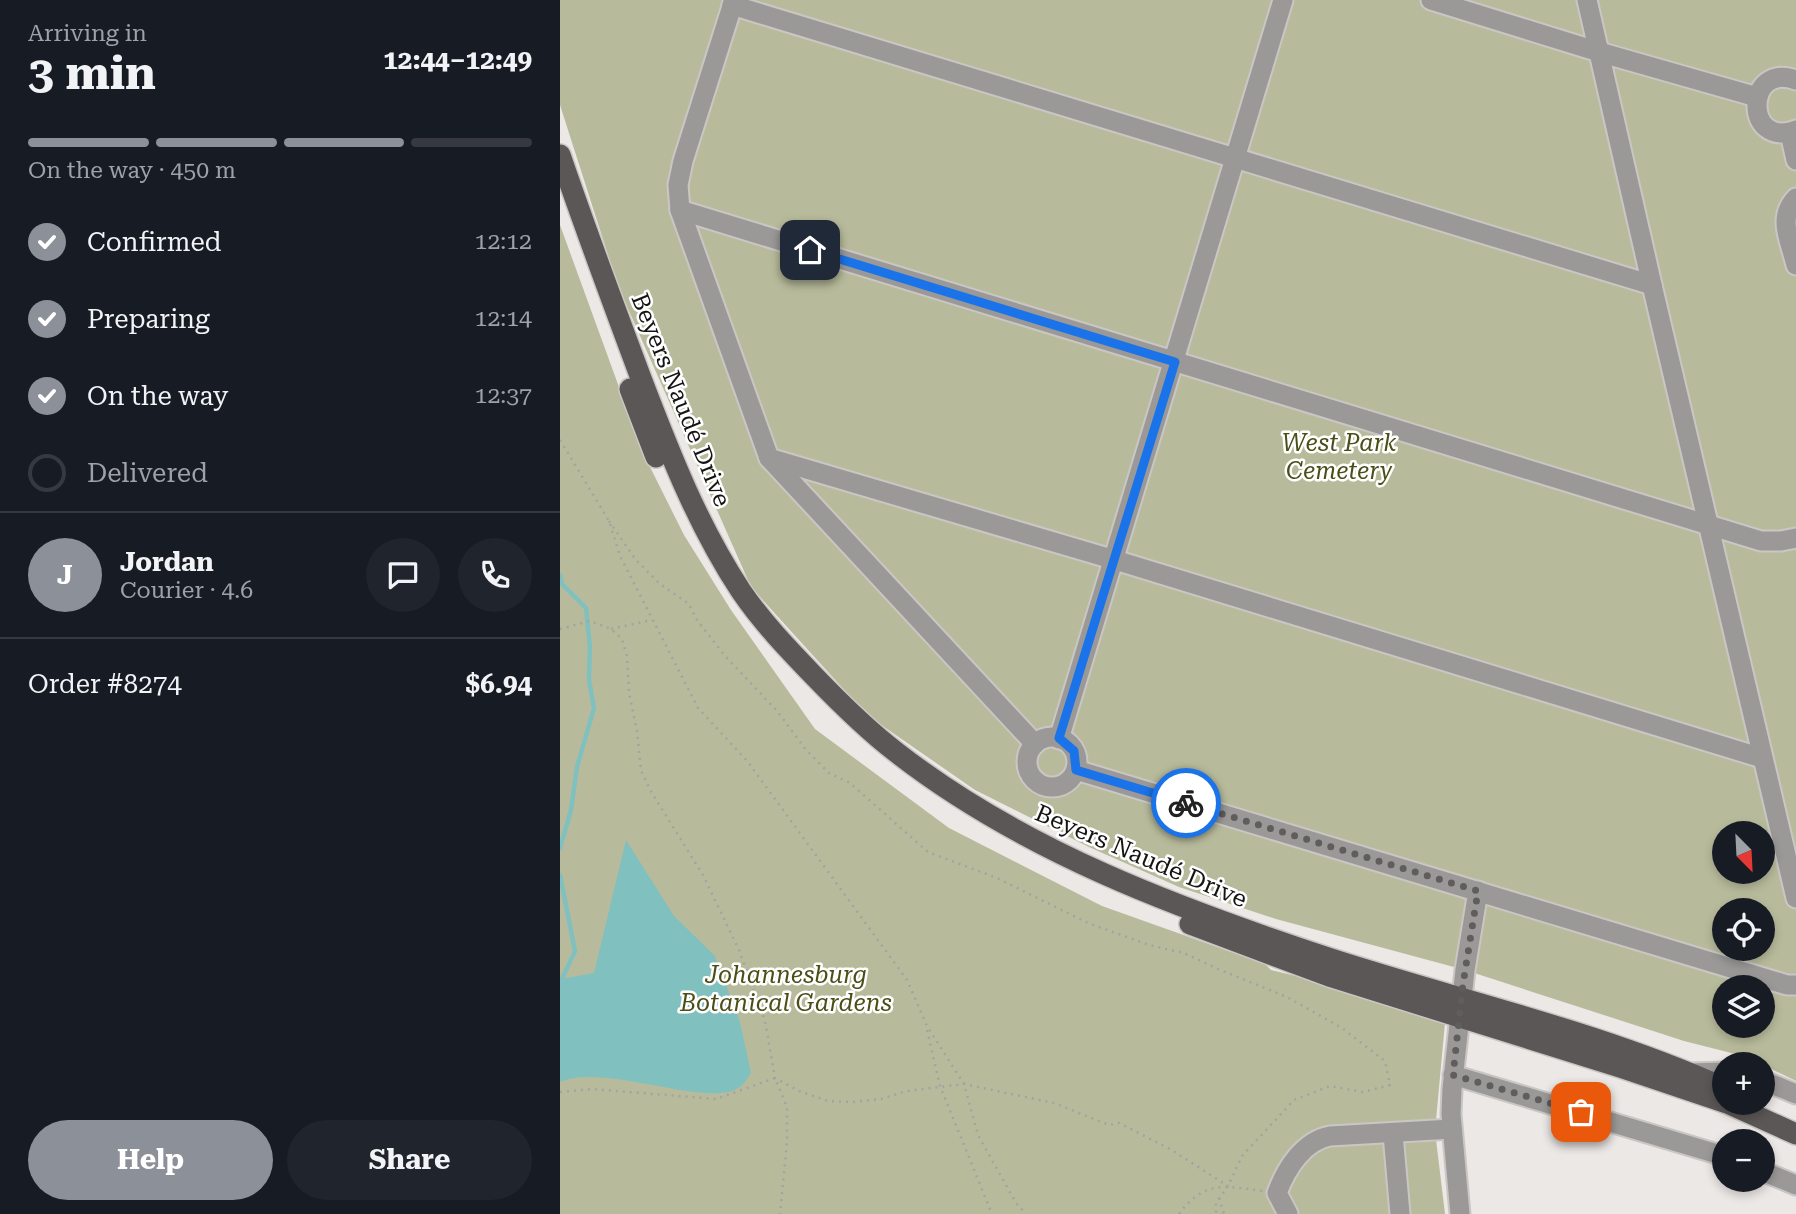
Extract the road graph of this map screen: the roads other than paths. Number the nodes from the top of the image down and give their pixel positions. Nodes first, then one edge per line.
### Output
1 (1283, 0) edge
2 (1431, 0) edge
3 (1587, 0) edge
4 (733, 2) edge
5 (1599, 52) junction
6 (1796, 80) edge
7 (1757, 97) junction
8 (1793, 132) edge
9 (560, 155) edge
10 (1234, 159) junction
11 (1796, 160) edge
12 (560, 196) edge
13 (1796, 198) edge
14 (680, 210) junction
15 (1796, 265) edge
16 (1652, 285) junction
17 (1175, 362) junction
18 (769, 458) junction
19 (1707, 523) junction
20 (1796, 538) edge
21 (1115, 560) junction
22 (1059, 738) junction
23 (1035, 744) junction
24 (1762, 758) junction
25 (1076, 770) junction
26 (1478, 891) junction
27 (1796, 898) edge
28 (1796, 985) edge
29 (1461, 1008) junction
30 (1712, 1072) edge
31 (1691, 1073) junction
32 (1453, 1075) junction
33 (1712, 1083) edge
34 (1775, 1085) edge
35 (1796, 1094) edge
36 (1712, 1098) edge
37 (1775, 1111) edge
38 (1753, 1115) edge
39 (1796, 1120) edge
40 (1452, 1129) junction
41 (1393, 1134) junction
42 (1796, 1134) edge
43 (1712, 1152) edge
44 (1775, 1176) edge
45 (1796, 1185) edge
46 (1288, 1214) edge
47 (1400, 1214) edge
48 (1461, 1214) edge

1 - 10 street
2 - 5 street
3 - 5 street
4 - 10 street
4 - 14 street
5 - 7 street
5 - 16 street
6 - 7 street
7 - 8 street
8 - 11 street
9 - 29 main road, Beyers Naudé Drive
10 - 16 street
10 - 17 street
12 - 29 main road, Beyers Naudé Drive
13 - 15 street
14 - 17 street
14 - 18 street
16 - 19 street
17 - 19 street
17 - 21 street
18 - 21 street
18 - 23 street
19 - 20 street
19 - 24 street
21 - 22 street
21 - 24 street
22 - 23 street
22 - 25 street
23 - 25 street
24 - 27 street
25 - 26 street
26 - 28 street
26 - 29 street
29 - 31 main road, Beyers Naudé Drive
29 - 32 street
29 - 36 main road, Beyers Naudé Drive
30 - 31 street
31 - 33 main road, Beyers Naudé Drive
32 - 40 street
32 - 43 street
34 - 35 street
37 - 39 main road
38 - 42 main road, Beyers Naudé Drive
40 - 41 street
40 - 48 street
41 - 46 street
41 - 47 street
44 - 45 street

